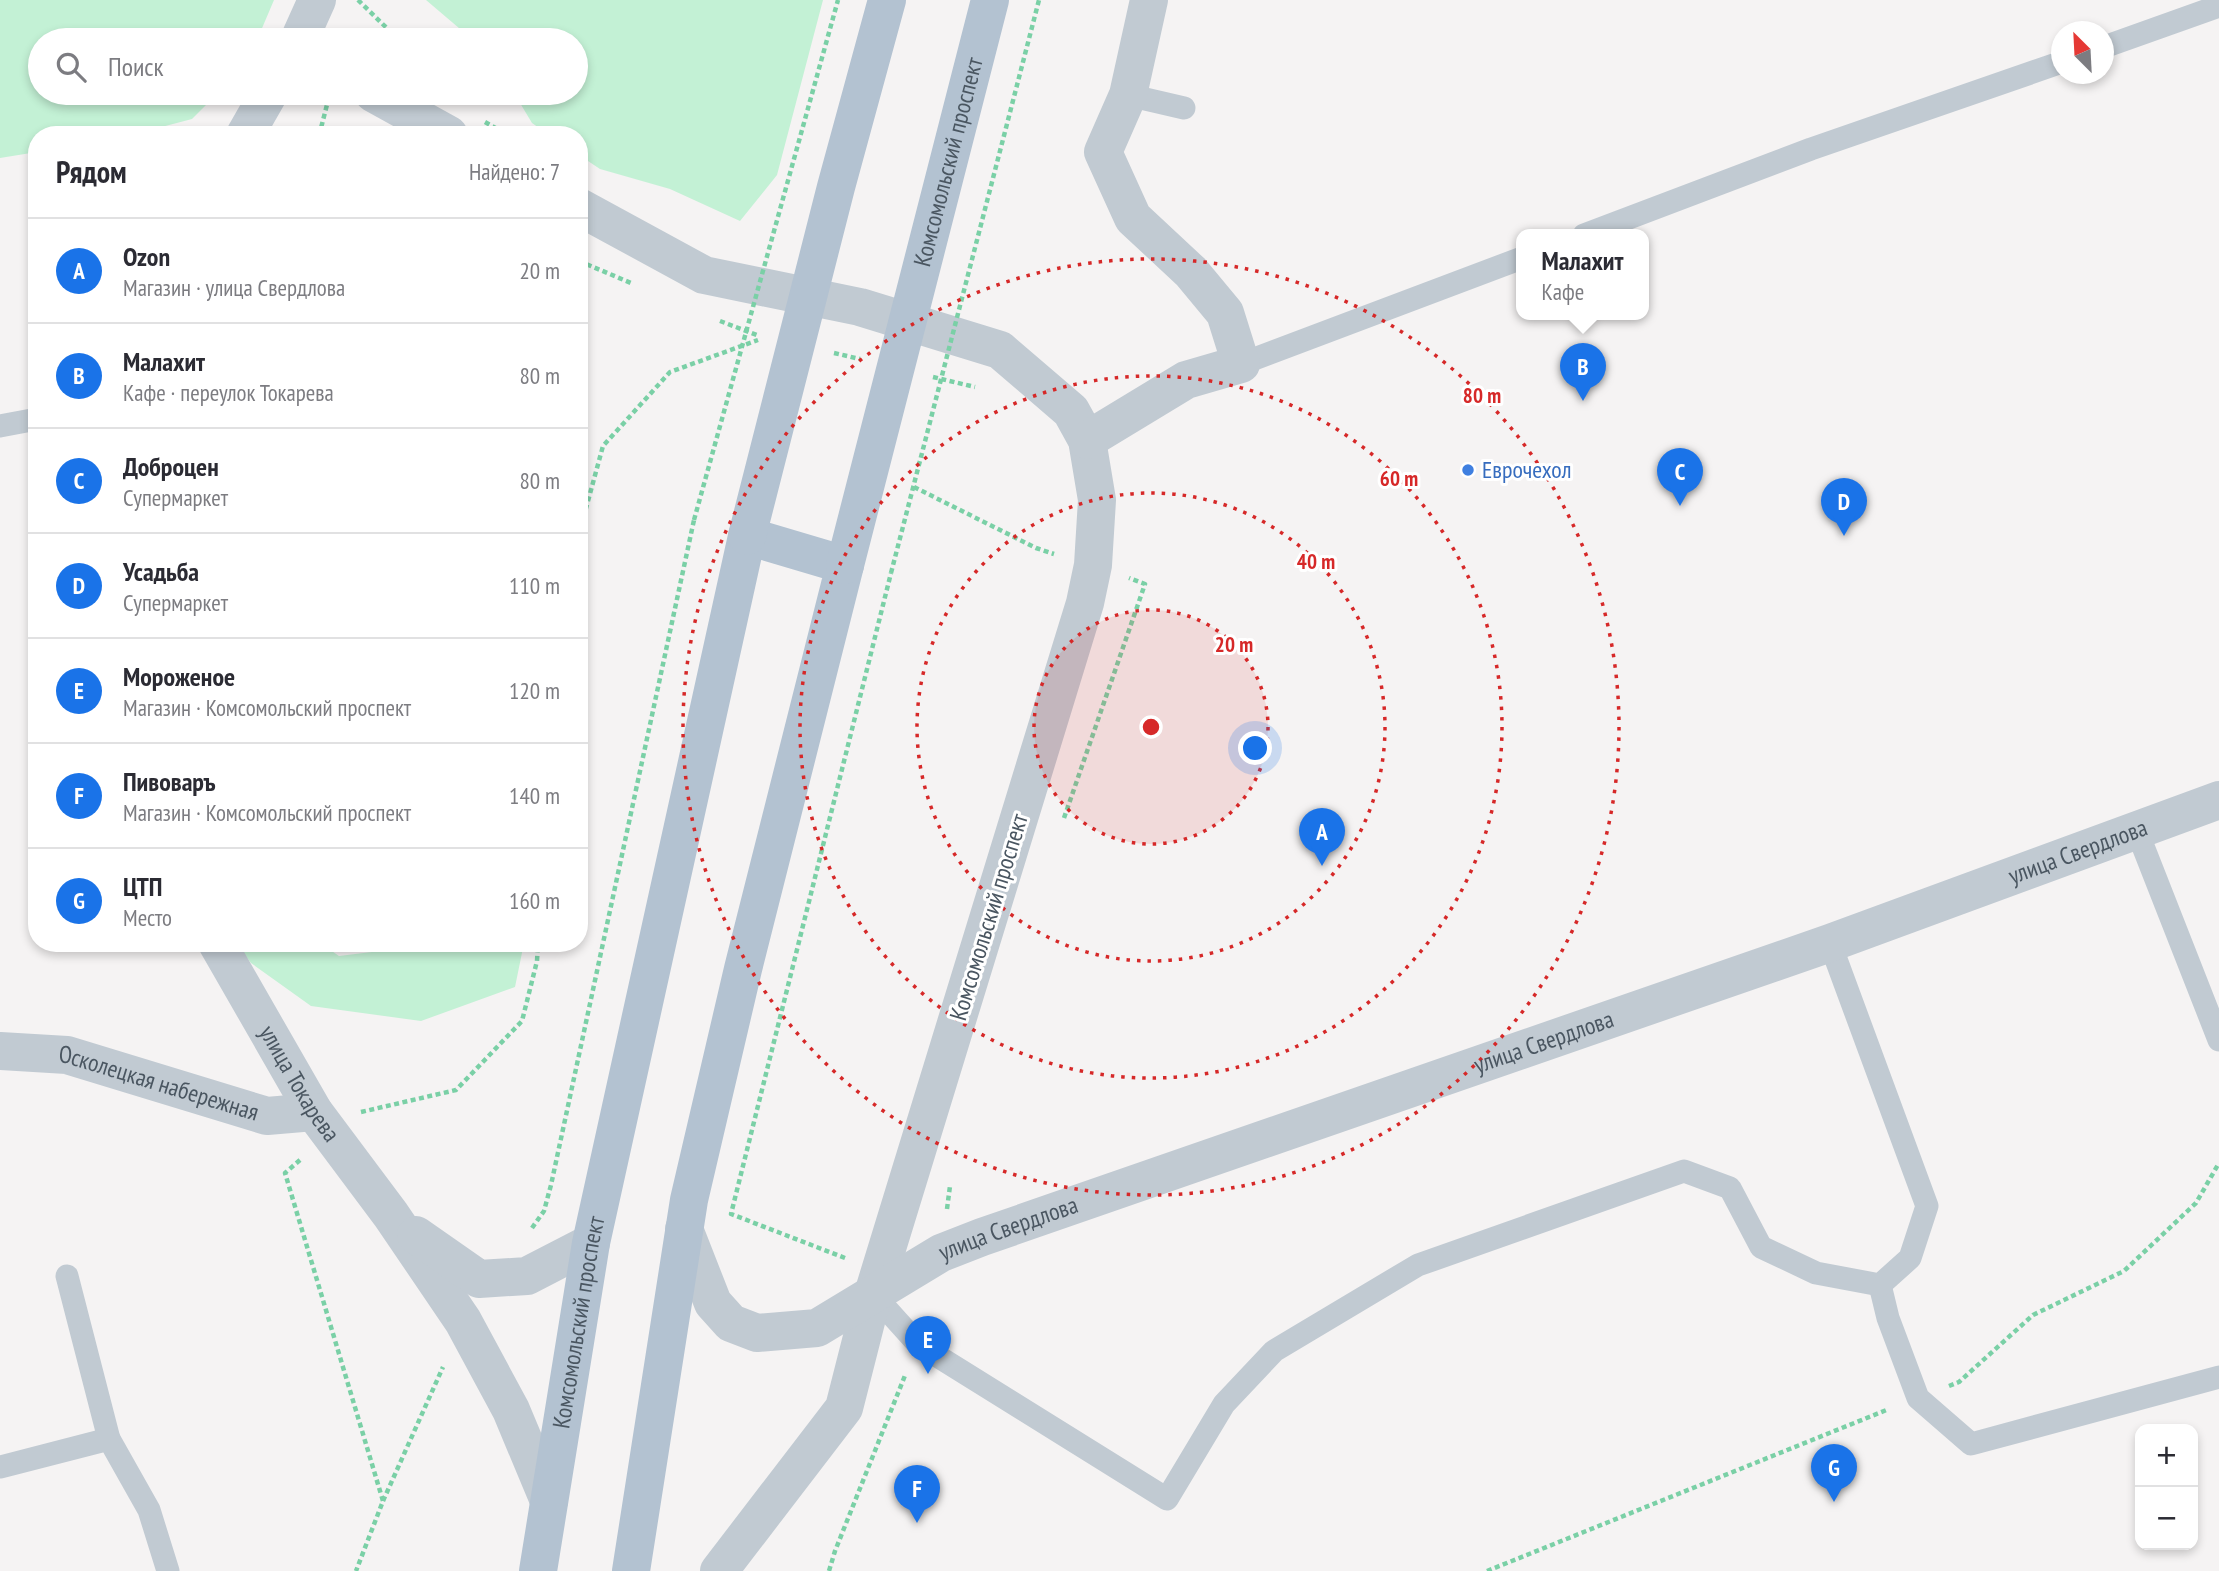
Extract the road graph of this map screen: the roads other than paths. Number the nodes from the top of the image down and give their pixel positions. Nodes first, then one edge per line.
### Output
1 (317, 0) edge
2 (887, 0) edge
3 (990, 0) edge
4 (1149, 0) edge
5 (2219, 6) edge
6 (305, 28) edge
7 (2114, 43) edge
8 (2051, 66) edge
9 (1128, 95) junction
10 (262, 105) edge
11 (395, 105) edge
12 (1184, 108) dead end
13 (251, 126) edge
14 (433, 126) edge
15 (588, 212) edge
16 (1600, 229) edge
17 (1516, 260) edge
18 (1241, 364) junction
19 (28, 421) edge
20 (0, 426) edge
21 (1087, 440) junction
22 (747, 536) junction
23 (845, 565) junction
24 (2219, 800) edge
25 (2137, 831) junction
26 (1830, 943) junction
27 (222, 952) edge
28 (2219, 1040) edge
29 (0, 1051) edge
30 (67, 1055) junction
31 (0, 1063) edge
32 (314, 1112) junction
33 (391, 1215) junction
34 (684, 1229) junction
35 (591, 1243) junction
36 (67, 1276) dead end
37 (864, 1278) junction
38 (1880, 1284) junction
39 (2219, 1377) edge
40 (109, 1439) junction
41 (0, 1467) edge
42 (549, 1501) junction
43 (168, 1571) edge
44 (538, 1571) edge
45 (631, 1571) edge
46 (719, 1571) edge

1 - 6 street
2 - 22 main road, Комсомольский проспект, bridge
3 - 23 main road, Комсомольский проспект, bridge
4 - 9 street
5 - 7 lane
8 - 16 lane
9 - 12 lane
9 - 18 street
10 - 13 street
11 - 14 street
15 - 21 street, Комсомольский проспект
17 - 18 lane
18 - 21 street
19 - 20 lane
21 - 37 street, Комсомольский проспект
22 - 23 main road
22 - 35 main road, Комсомольский проспект
23 - 34 main road, Комсомольский проспект
24 - 25 street, улица Свердлова
25 - 26 street, улица Свердлова
25 - 28 lane
26 - 37 street, улица Свердлова
26 - 38 lane
27 - 32 street, улица Токарева
29 - 30 street, Осколецкая набережная
30 - 31 lane
30 - 32 street, Осколецкая набережная
32 - 33 street, улица Токарева
33 - 35 street
33 - 42 street
34 - 37 street, улица Свердлова
34 - 45 main road, Комсомольский проспект
35 - 42 main road, Комсомольский проспект
36 - 40 lane
37 - 38 lane
37 - 46 street, Комсомольский проспект
38 - 39 lane
40 - 41 lane
40 - 43 lane
42 - 44 main road, Комсомольский проспект

